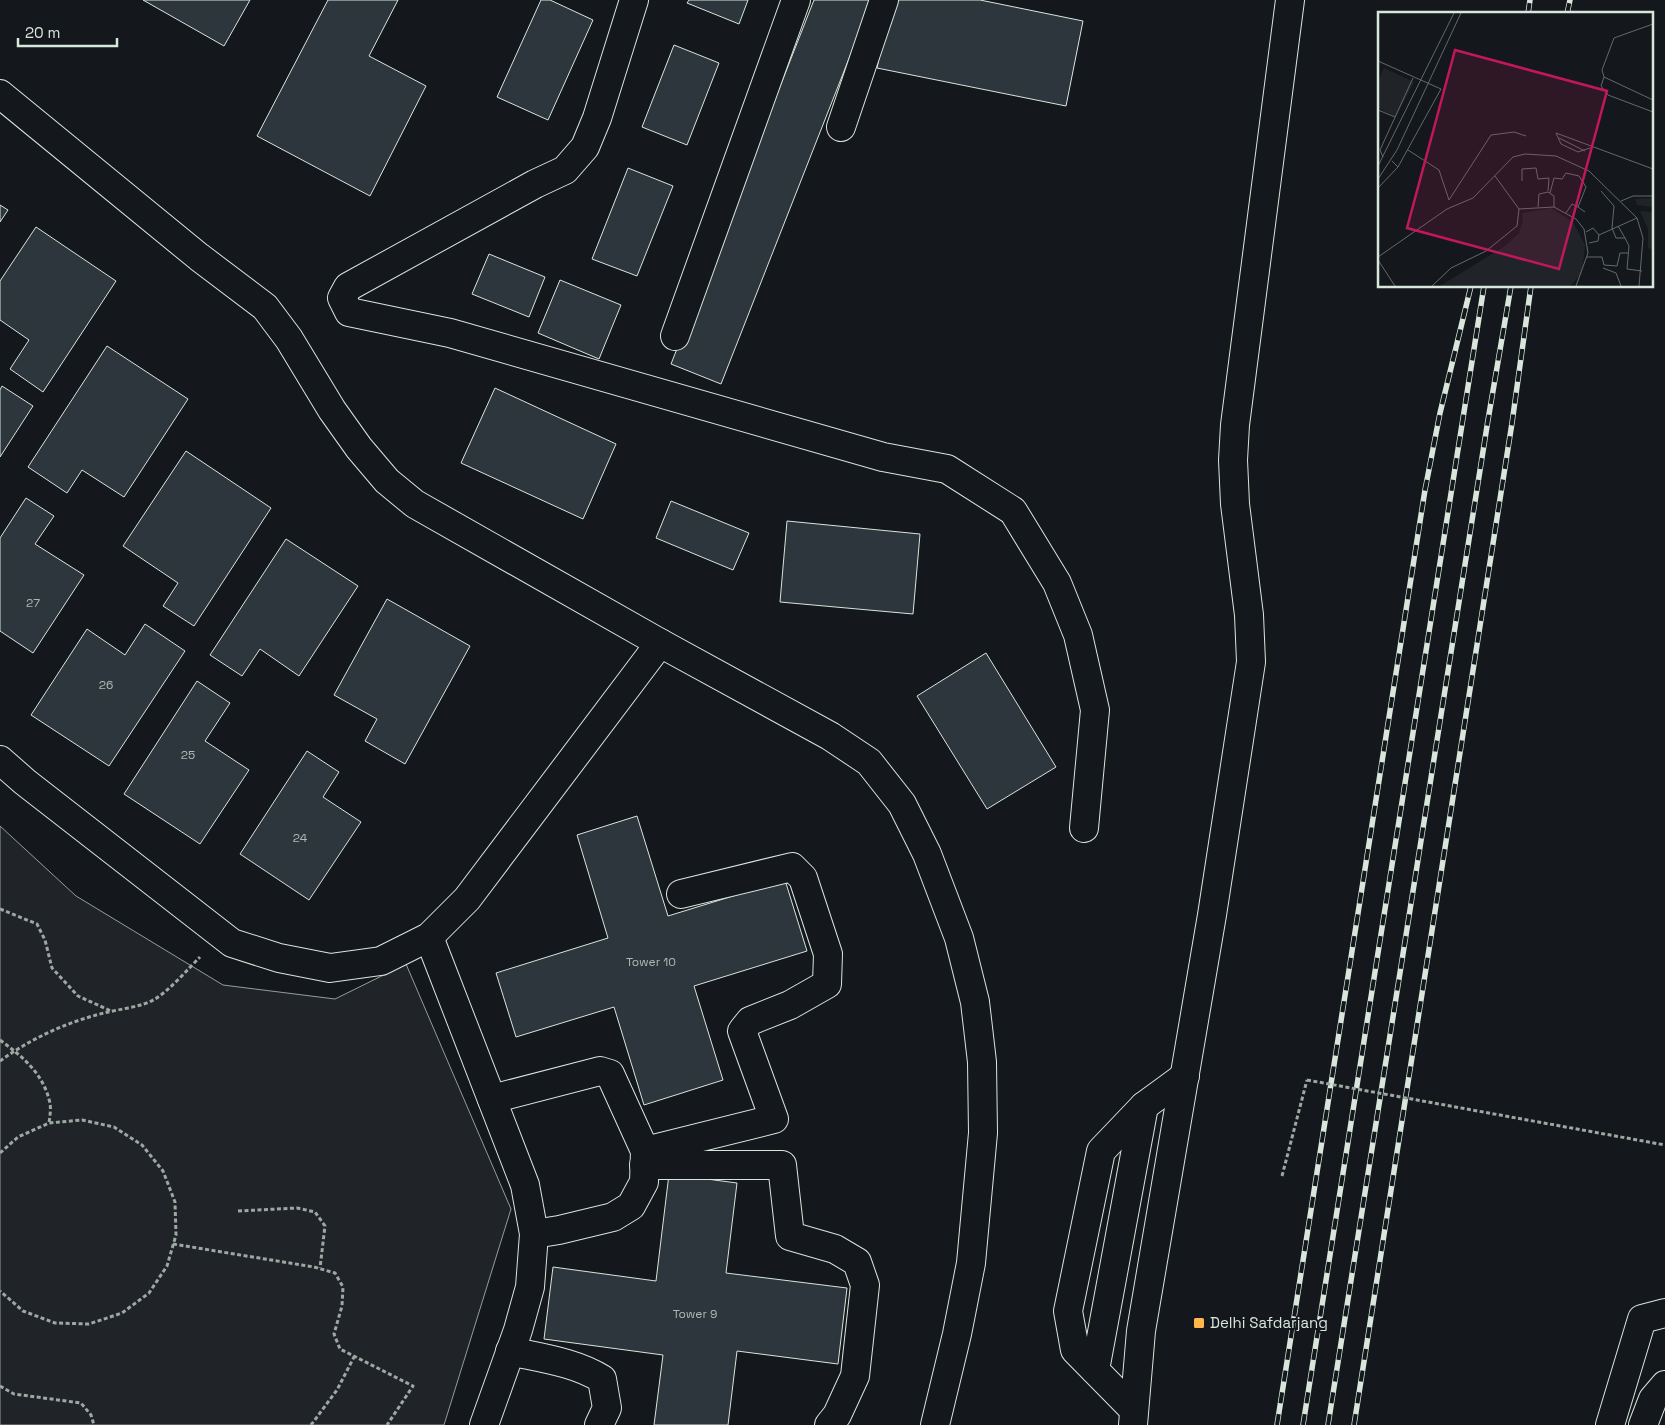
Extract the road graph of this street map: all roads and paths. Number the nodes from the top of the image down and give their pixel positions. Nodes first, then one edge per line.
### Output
1 (634, 0) edge
2 (796, 0) edge
3 (884, 0) edge
4 (1290, 0) edge
5 (0, 94) edge
6 (842, 127) dead end
7 (675, 336) dead end
8 (660, 644) junction
9 (0, 760) edge
10 (1084, 828) dead end
11 (681, 894) dead end
12 (0, 909) edge
13 (221, 935) junction
14 (429, 937) junction
15 (111, 1011) junction
16 (0, 1040) edge
17 (15, 1051) junction
18 (0, 1062) edge
19 (1185, 1076) junction
20 (492, 1099) junction
21 (1144, 1106) junction
22 (49, 1123) junction
23 (1665, 1145) edge
24 (0, 1153) edge
25 (644, 1158) junction
26 (1282, 1176) dead end
27 (238, 1211) dead end
28 (534, 1234) junction
29 (173, 1244) junction
30 (320, 1268) junction
31 (0, 1291) edge
32 (1665, 1313) edge
33 (510, 1351) junction
34 (354, 1357) junction
35 (1095, 1370) junction
36 (0, 1386) edge
37 (1661, 1395) edge
38 (1133, 1418) edge
39 (94, 1425) edge
40 (311, 1425) edge
41 (387, 1425) edge
42 (484, 1425) edge
43 (599, 1425) edge
44 (829, 1425) edge
45 (935, 1425) edge
46 (1610, 1425) edge
47 (1643, 1425) edge

1 - 10 street
2 - 7 street
3 - 6 street
4 - 19 street
5 - 8 street
8 - 14 street
8 - 45 street
9 - 13 street
11 - 25 street
12 - 15 path
13 - 14 street
13 - 15 path
14 - 20 street
15 - 17 path
16 - 17 path
17 - 18 path
17 - 22 path
19 - 21 street
19 - 38 street
20 - 25 street
20 - 28 street
21 - 35 street
21 - 35 street
22 - 24 path
22 - 29 path
23 - 26 path, bridge
25 - 28 street
25 - 44 street
27 - 30 path
28 - 33 street
29 - 30 path
29 - 31 path
30 - 34 path
32 - 46 street
33 - 42 street
33 - 43 street
34 - 40 path
34 - 41 path
35 - 38 street
36 - 39 path
37 - 47 street

